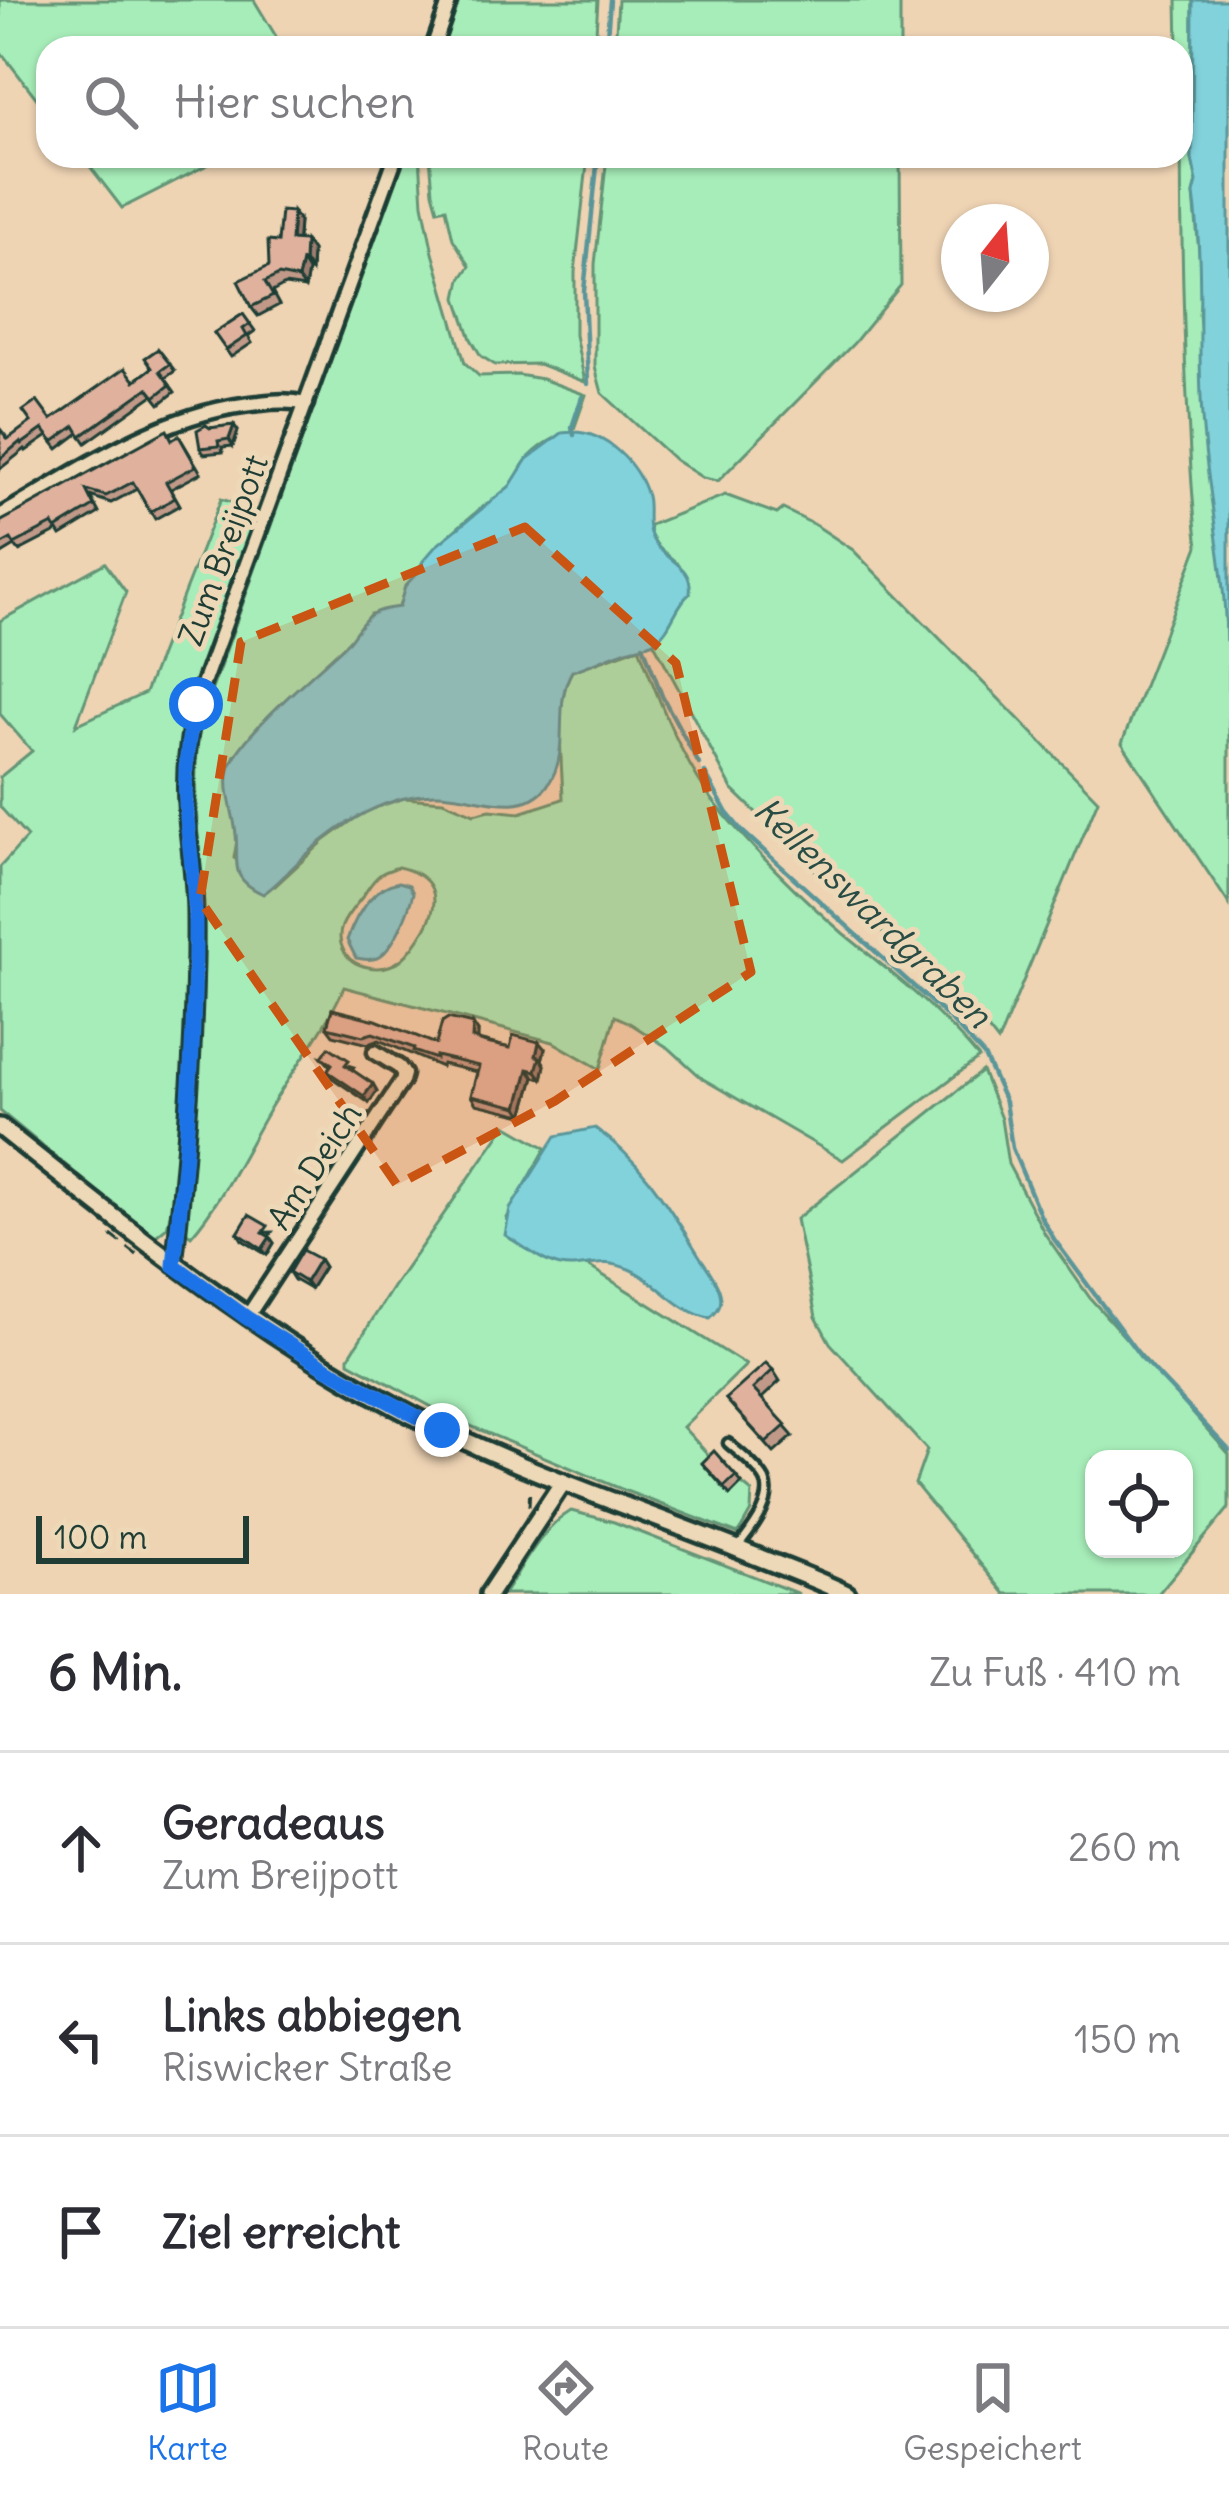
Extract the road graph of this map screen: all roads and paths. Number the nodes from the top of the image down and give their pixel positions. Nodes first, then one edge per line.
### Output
1 (450, 0) edge
2 (438, 36) edge
3 (392, 168) edge
4 (306, 404) junction
5 (0, 516) edge
6 (375, 1052) dead end
7 (0, 1127) edge
8 (174, 1265) junction
9 (247, 1318) junction
10 (728, 1442) dead end
11 (563, 1482) junction
12 (737, 1549) junction
13 (488, 1594) edge
14 (847, 1594) edge

1 - 2 street
3 - 4 street, Zum Breijpott
4 - 5 street
4 - 8 street, Zum Breijpott
6 - 9 street, Am Deich
7 - 8 street
8 - 9 street
9 - 11 street
10 - 12 lane
11 - 12 street
11 - 13 street
12 - 14 street

